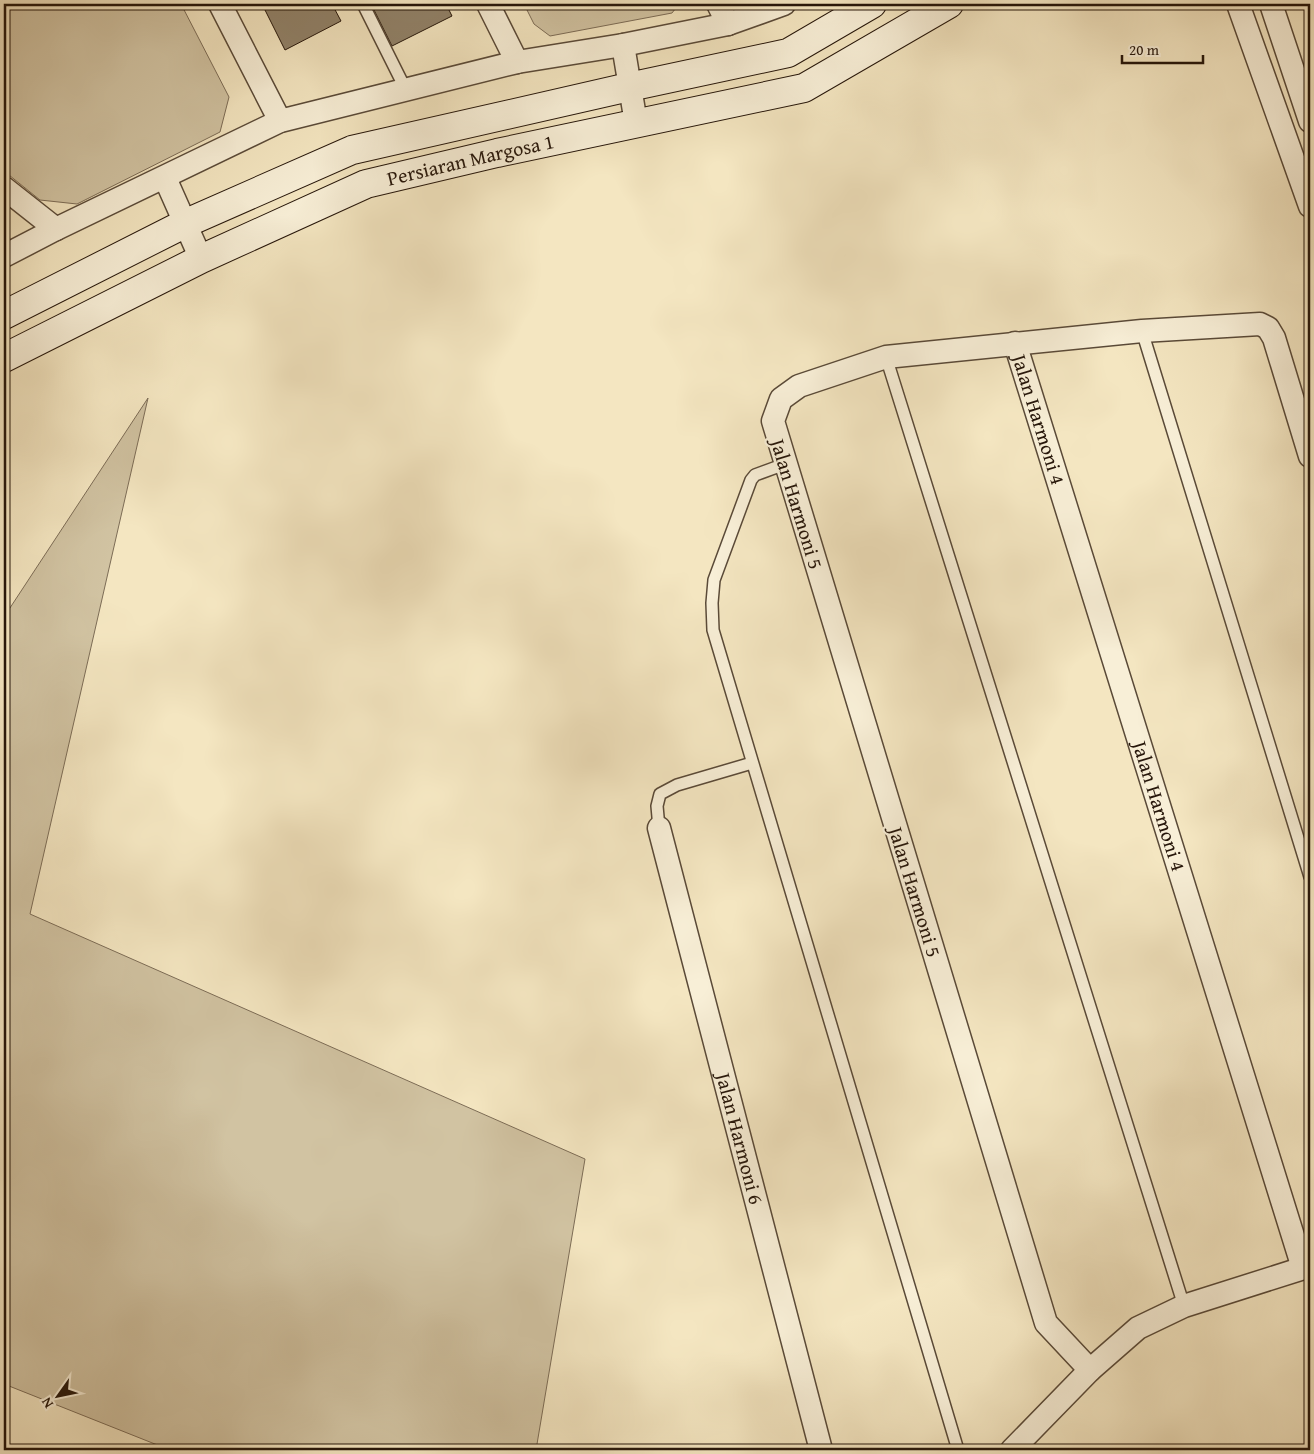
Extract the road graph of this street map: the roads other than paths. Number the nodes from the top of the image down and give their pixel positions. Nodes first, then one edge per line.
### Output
1 (220, 4) edge
2 (363, 4) edge
3 (488, 4) edge
4 (718, 4) edge
5 (784, 4) edge
6 (872, 4) edge
7 (949, 4) edge
8 (1238, 4) edge
9 (1271, 4) edge
10 (728, 24) junction
11 (623, 45) junction
12 (517, 62) junction
13 (629, 87) junction
14 (406, 90) junction
15 (1310, 121) edge
16 (280, 122) junction
17 (636, 123) junction
18 (165, 178) junction
19 (4, 188) edge
20 (1310, 206) edge
21 (184, 224) junction
22 (56, 229) junction
23 (4, 256) edge
24 (201, 259) junction
25 (4, 315) edge
26 (1142, 331) junction
27 (1015, 343) junction
28 (886, 357) junction
29 (4, 358) edge
30 (1310, 456) edge
31 (785, 464) junction
32 (752, 763) junction
33 (659, 828) joint
34 (1310, 877) edge
35 (1307, 1267) edge
36 (1184, 1306) junction
37 (1090, 1370) junction
38 (820, 1450) edge
39 (958, 1450) edge
40 (1012, 1450) edge

1 - 16 street
2 - 14 lane
3 - 12 street
4 - 10 street
5 - 10 street
6 - 13 street, Persiaran Margosa 1
7 - 17 street, Persiaran Margosa 1
8 - 20 street
9 - 15 street
10 - 11 street
11 - 12 street
11 - 13 street
12 - 14 street
13 - 17 street
13 - 21 street, Persiaran Margosa 1
14 - 16 street
16 - 18 street
17 - 24 street, Persiaran Margosa 1
18 - 21 street
18 - 22 street
19 - 22 street
21 - 24 street
21 - 25 street, Persiaran Margosa 1
22 - 23 street
24 - 29 street, Persiaran Margosa 1
26 - 27 street
26 - 30 street
26 - 34 lane
27 - 28 street
27 - 35 street, Jalan Harmoni 4
28 - 31 street, Jalan Harmoni 5
28 - 36 lane
31 - 32 lane
31 - 37 street, Jalan Harmoni 5
32 - 33 lane
32 - 39 lane
33 - 38 street, Jalan Harmoni 6
35 - 36 street
36 - 37 street
37 - 40 street

